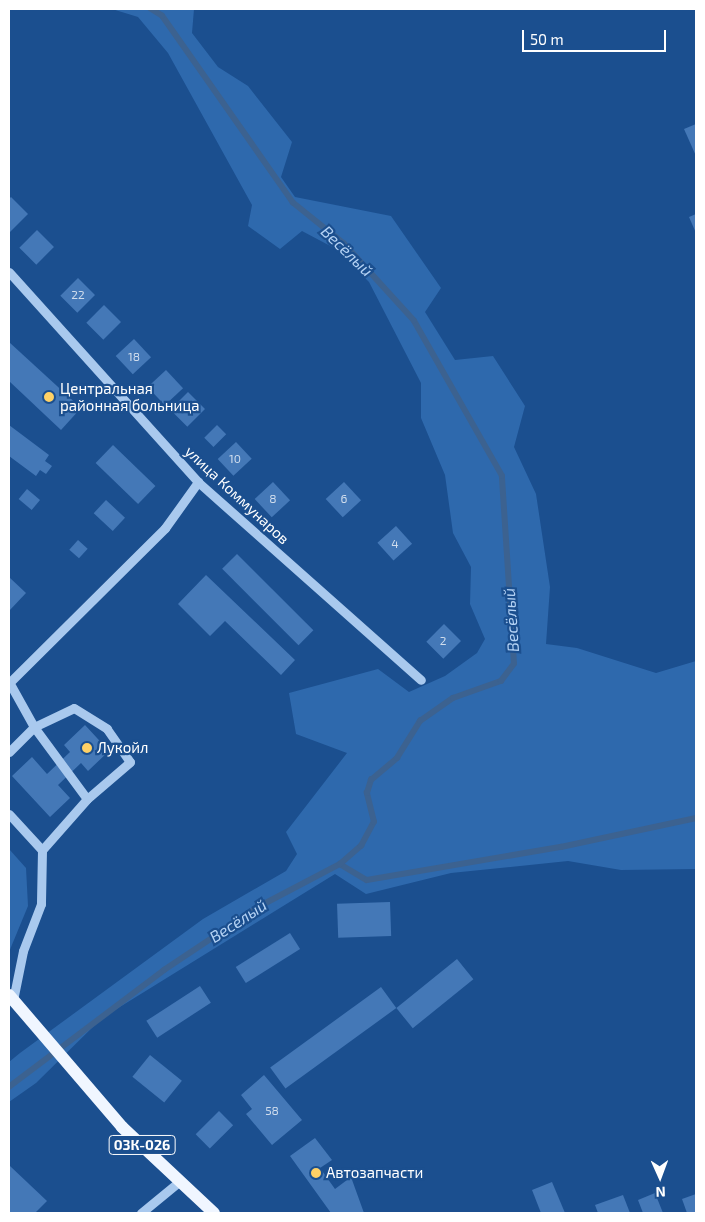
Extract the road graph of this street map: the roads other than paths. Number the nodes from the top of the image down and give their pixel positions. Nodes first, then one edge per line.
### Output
1 (9, 272) edge
2 (198, 482) junction
3 (421, 680) dead end
4 (9, 682) edge
5 (34, 727) junction
6 (9, 752) edge
7 (87, 799) junction
8 (9, 814) edge
9 (42, 850) junction
10 (11, 998) edge
11 (180, 1181) junction
12 (141, 1213) edge
13 (214, 1213) edge

1 - 2 street, улица Коммунаров
2 - 3 street, улица Коммунаров
2 - 4 street
4 - 5 street
5 - 6 street
5 - 7 street
5 - 7 street
7 - 9 street
8 - 9 street
9 - 10 street
10 - 11 main road, 03К-026
11 - 12 street
11 - 13 main road, 03К-026

